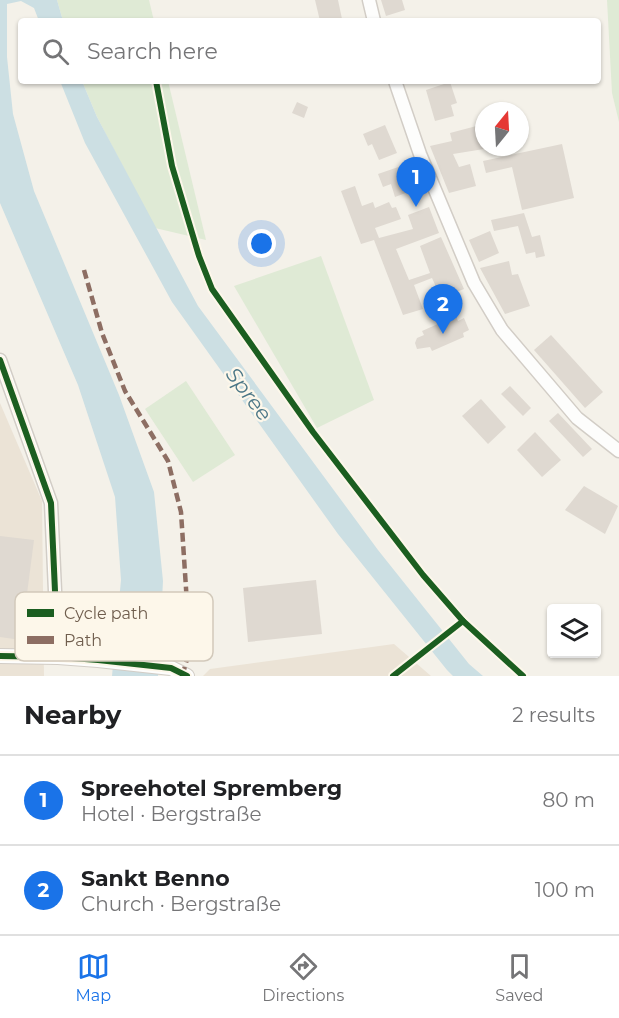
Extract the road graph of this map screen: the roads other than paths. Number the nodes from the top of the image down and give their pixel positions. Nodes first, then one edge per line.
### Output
1 (369, 0) edge
2 (373, 18) edge
3 (396, 84) edge
4 (0, 360) edge
5 (619, 451) edge
6 (55, 592) edge
7 (0, 656) edge
8 (15, 656) edge
9 (107, 661) edge
10 (187, 676) edge

1 - 2 street
3 - 5 street
4 - 6 street
7 - 8 street
9 - 10 street

